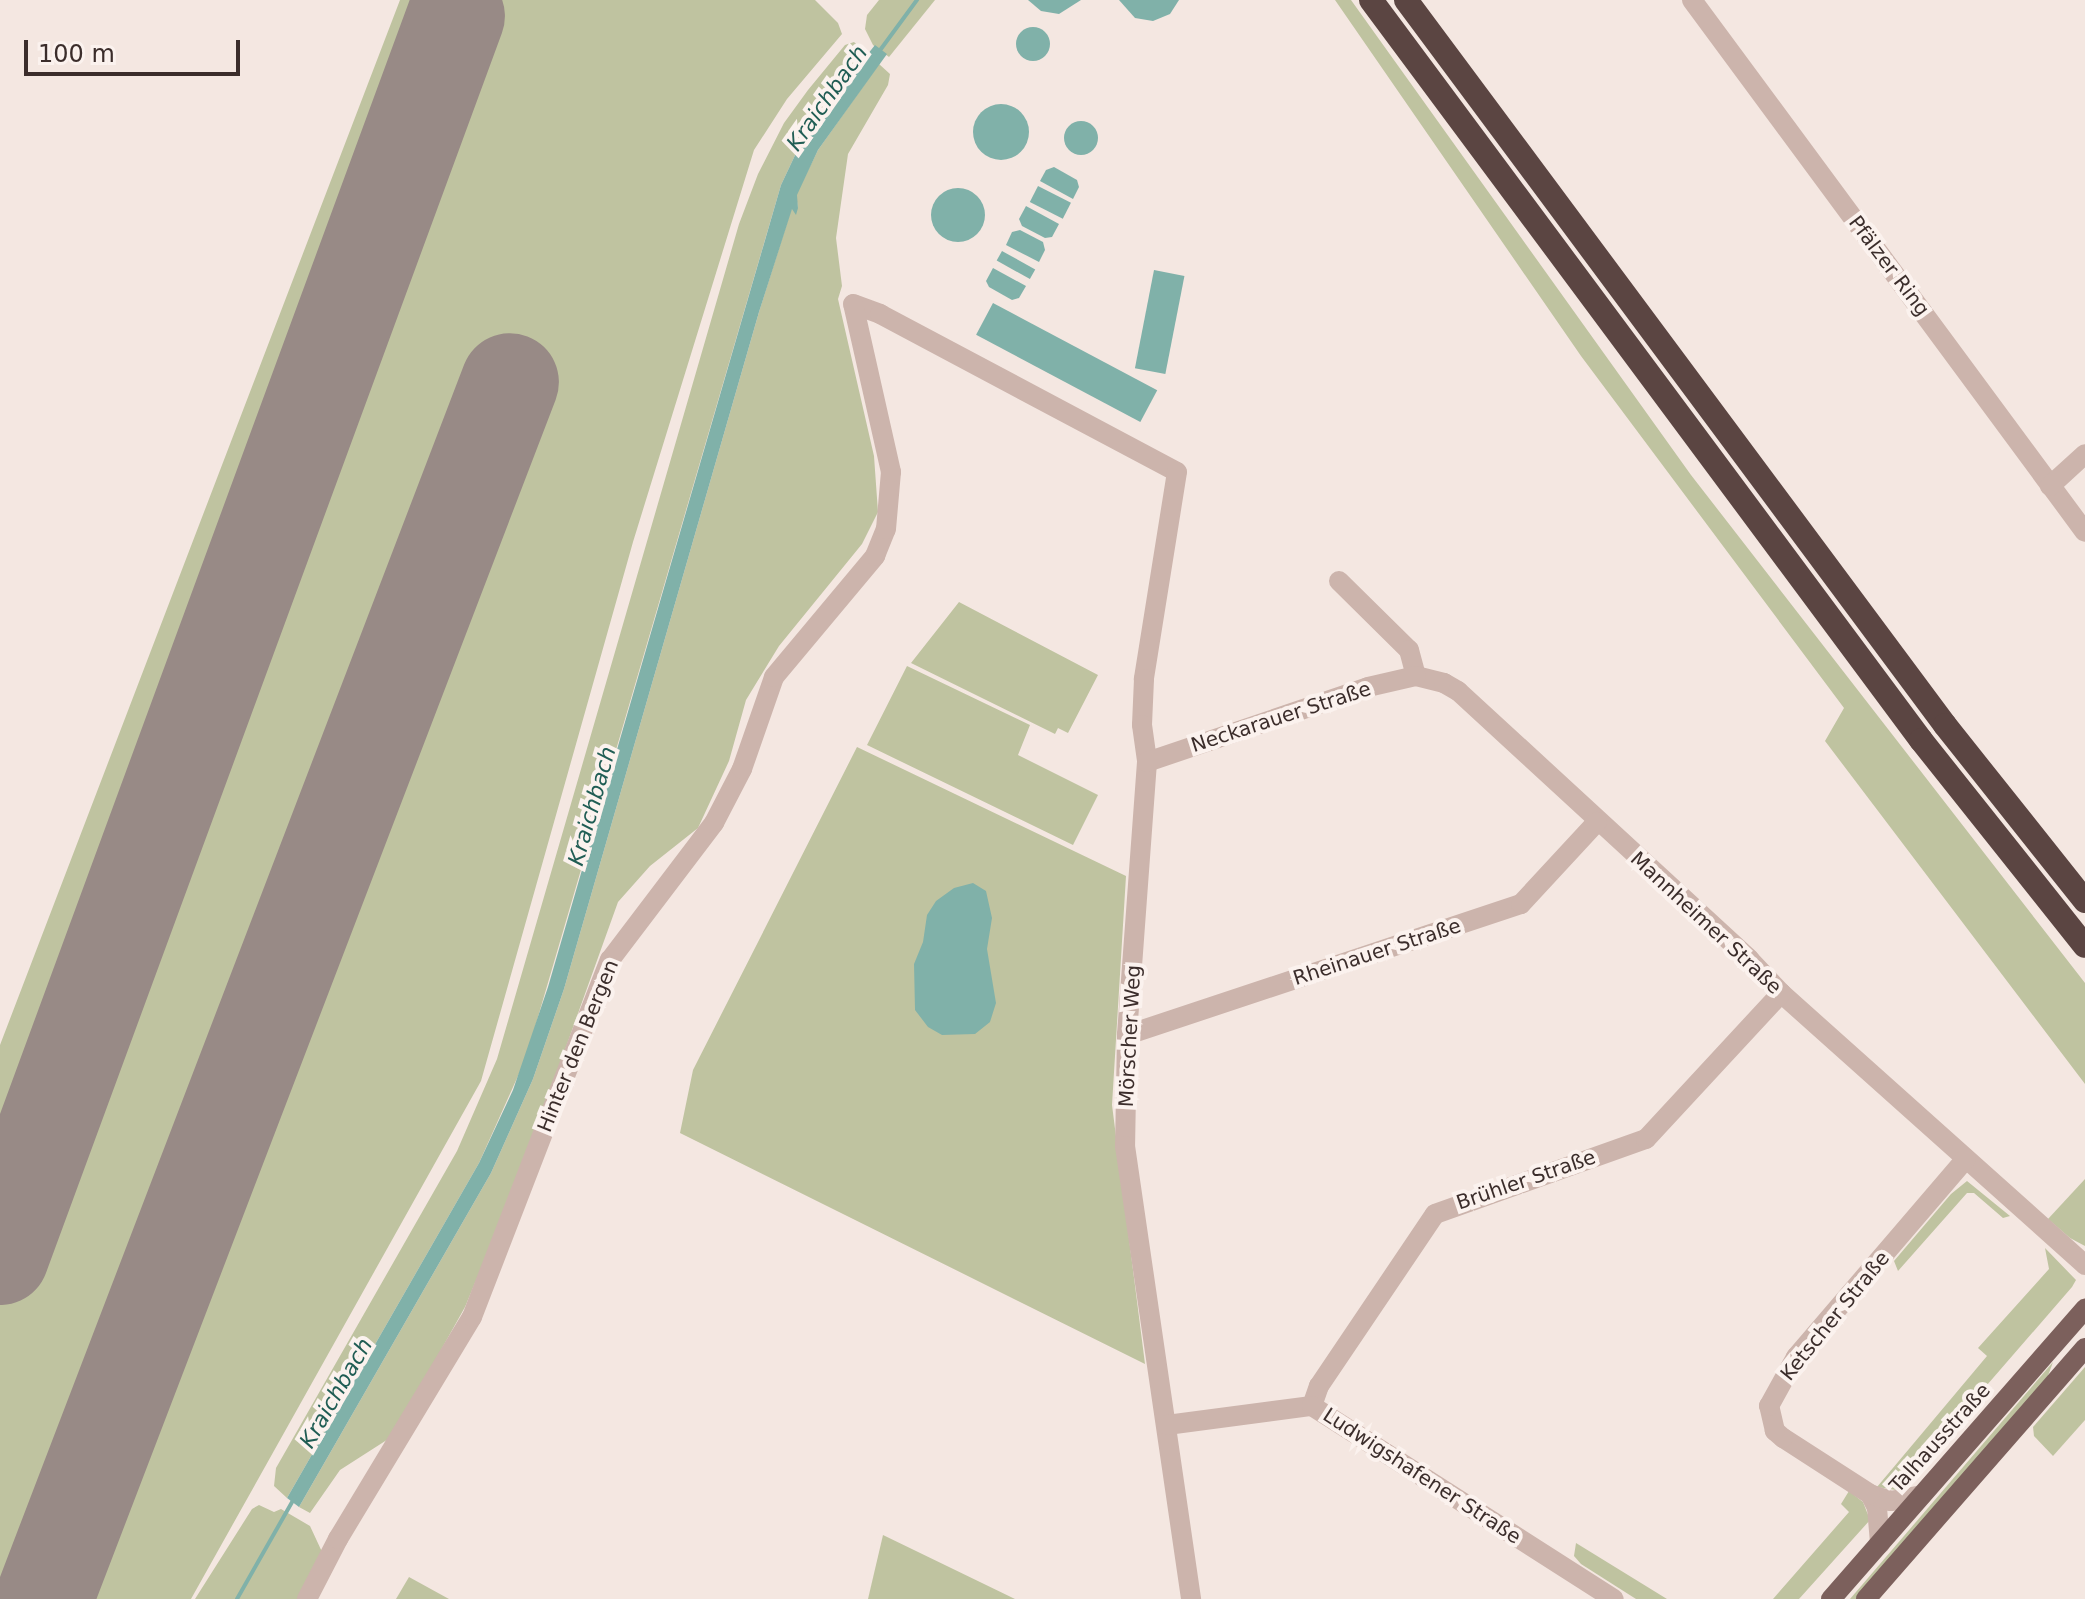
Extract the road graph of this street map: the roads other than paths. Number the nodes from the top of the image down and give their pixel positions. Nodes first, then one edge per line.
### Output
1 (1371, 0) edge
2 (1406, 0) edge
3 (1692, 0) edge
4 (2085, 454) edge
5 (1177, 472) joint
6 (2050, 486) junction
7 (2085, 532) edge
8 (1339, 581) dead end
9 (1416, 676) junction
10 (1147, 762) junction
11 (1597, 822) junction
12 (2085, 901) edge
13 (2085, 946) edge
14 (1781, 993) junction
15 (1127, 1035) junction
16 (1966, 1159) junction
17 (2085, 1265) edge
18 (2085, 1309) edge
19 (2085, 1348) edge
20 (1312, 1406) junction
21 (1167, 1425) junction
22 (1870, 1494) junction
23 (1922, 1495) junction
24 (1880, 1544) junction
25 (307, 1599) edge
26 (1191, 1599) edge
27 (1614, 1599) edge
28 (1831, 1599) edge
29 (1866, 1599) edge

1 - 13 highway
2 - 12 highway
3 - 6 street, Pfälzer Ring
4 - 6 street
5 - 10 street, Mörscher Weg
5 - 25 street, Hinter den Bergen
6 - 7 street, Pfälzer Ring
8 - 9 street
9 - 10 street, Neckarauer Straße
9 - 11 street, Mannheimer Straße
10 - 15 street, Mörscher Weg
11 - 14 street, Mannheimer Straße
11 - 15 street, Rheinauer Straße
14 - 16 street, Mannheimer Straße
14 - 20 street, Brühler Straße
15 - 21 street, Mörscher Weg
16 - 17 street, Mannheimer Straße
16 - 22 street, Ketscher Straße
18 - 23 main road, Talhausstraße
19 - 29 main road
20 - 21 street, Ludwigshafener Straße
20 - 27 street, Ludwigshafener Straße
21 - 26 street, Mörscher Weg
22 - 23 street, Ketscher Straße
22 - 24 street
23 - 24 main road, Talhausstraße
24 - 28 main road, Talhausstraße

